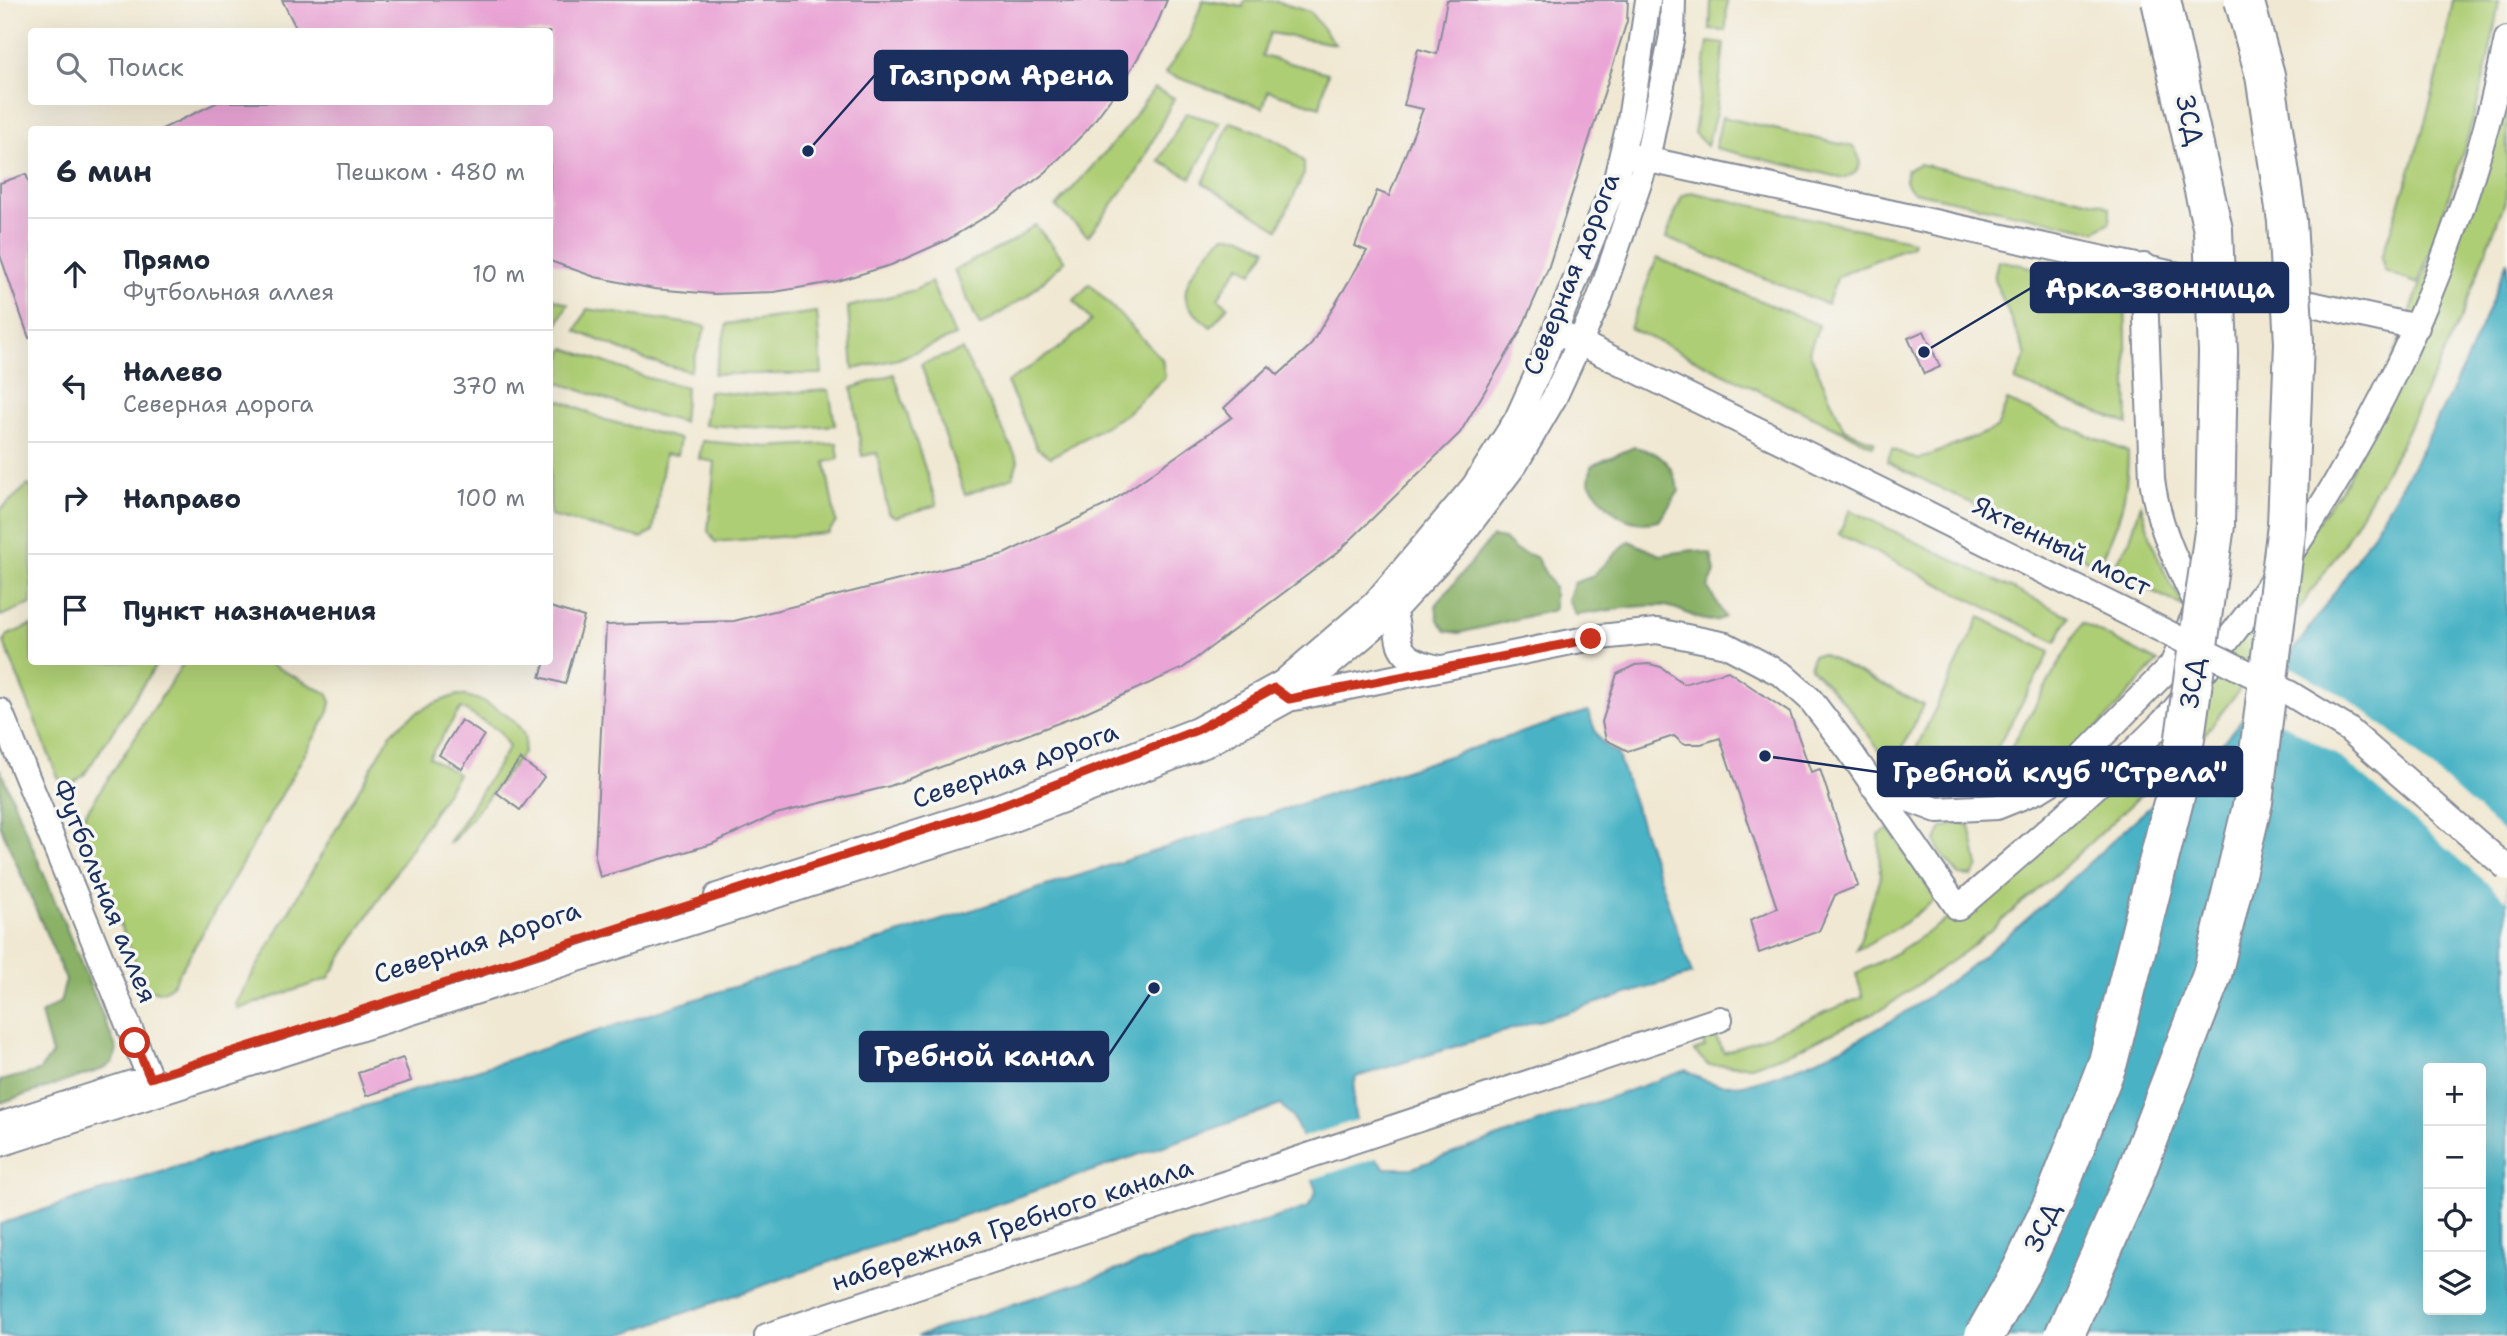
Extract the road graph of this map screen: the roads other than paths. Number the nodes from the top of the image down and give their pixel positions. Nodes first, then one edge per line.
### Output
1 (1648, 0) edge
2 (1673, 0) edge
3 (2161, 0) edge
4 (2244, 0) edge
5 (2507, 39) edge
6 (1622, 153) junction
7 (1647, 160) junction
8 (2144, 266) junction
9 (2417, 327) junction
10 (1556, 332) junction
11 (1581, 343) junction
12 (1387, 604) junction
13 (1439, 668) junction
14 (1281, 693) junction
15 (0, 711) edge
16 (1873, 786) junction
17 (2507, 868) edge
18 (1720, 1019) dead end
19 (153, 1085) junction
20 (0, 1125) edge
21 (0, 1144) edge
22 (767, 1336) edge
23 (1984, 1336) edge
24 (2064, 1336) edge

1 - 6 street, Северная дорога
2 - 7 street, Северная дорога
3 - 23 highway, ЗСД, bridge
4 - 24 highway, bridge
5 - 9 street
6 - 7 street
6 - 10 street, Северная дорога
7 - 8 street
7 - 11 street, Северная дорога
8 - 9 street
8 - 16 street
9 - 16 street
10 - 11 street, Яхтенный мост
10 - 12 street, Северная дорога
11 - 12 street, Северная дорога
11 - 17 street, Яхтенный мост, bridge
12 - 13 street
12 - 14 street, Северная дорога
13 - 14 street
13 - 16 street
14 - 19 street, Северная дорога
15 - 19 street, Футбольная аллея
18 - 22 street, набережная Гребного канала
19 - 20 street, Северная дорога
19 - 21 street, Северная дорога

